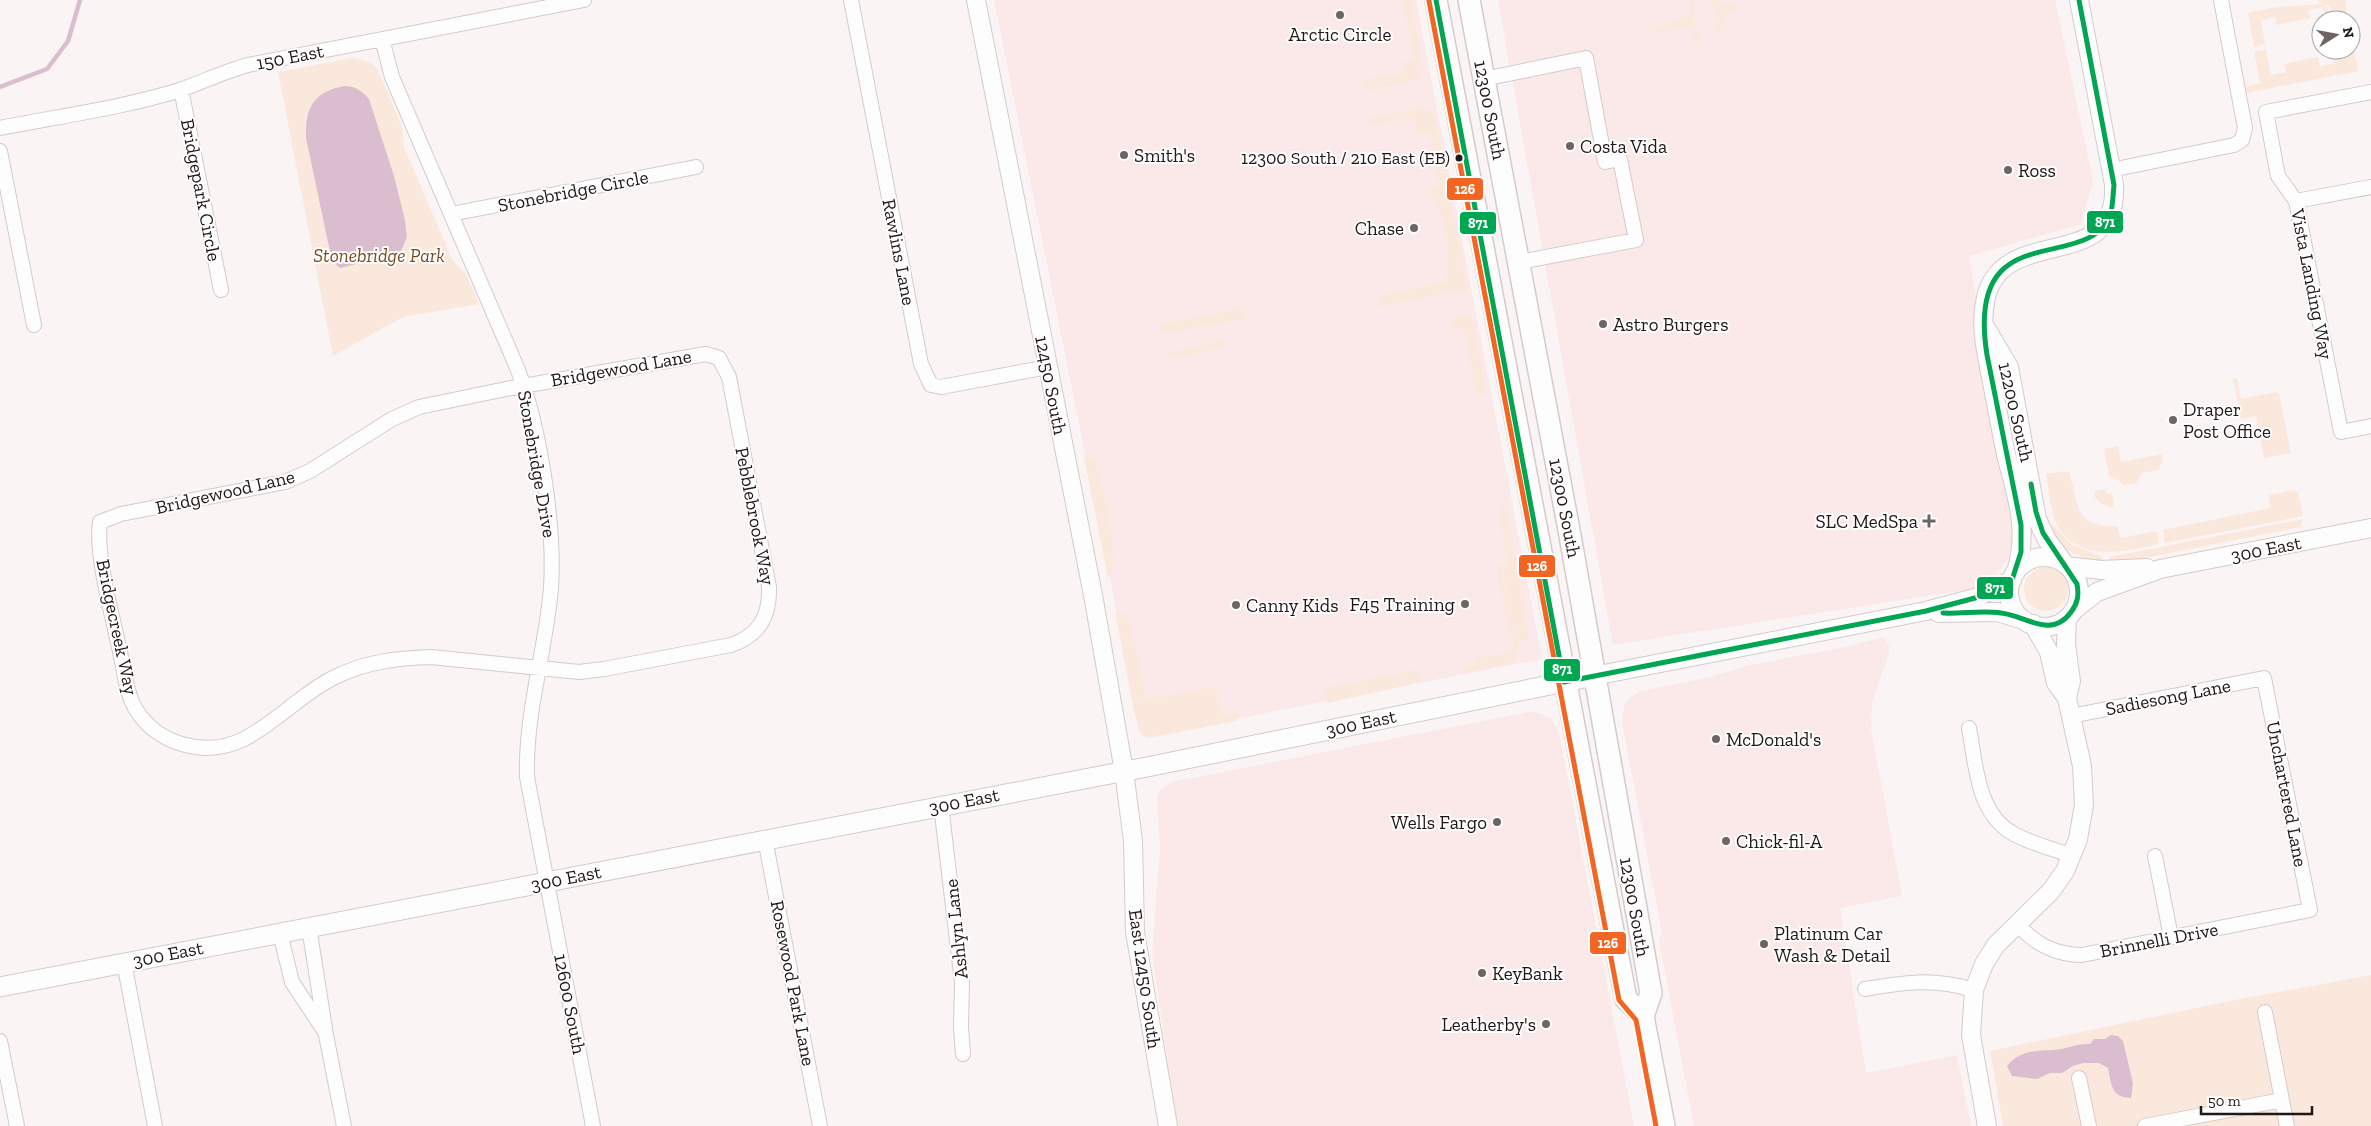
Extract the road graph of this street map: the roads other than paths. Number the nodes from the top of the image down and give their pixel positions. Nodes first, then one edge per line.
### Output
1 (584, 0) edge
2 (851, 0) edge
3 (976, 0) edge
4 (1436, 0) edge
5 (1469, 0) edge
6 (2079, 0) edge
7 (2222, 0) edge
8 (382, 39) junction
9 (1484, 79) junction
10 (181, 89) junction
11 (2371, 92) edge
12 (0, 128) edge
13 (0, 151) edge
14 (696, 167) dead end
15 (2112, 170) junction
16 (2371, 187) edge
17 (2296, 201) junction
18 (451, 214) junction
19 (1519, 262) junction
20 (221, 290) dead end
21 (1983, 318) junction
22 (34, 325) dead end
23 (719, 358) joint
24 (1048, 367) junction
25 (524, 386) junction
26 (2371, 426) edge
27 (100, 522) joint
28 (2371, 528) edge
29 (2066, 564) junction
30 (2160, 569) junction
31 (2014, 576) junction
32 (1926, 611) junction
33 (2070, 614) junction
34 (2029, 622) junction
35 (540, 667) junction
36 (1594, 676) junction
37 (2264, 678) joint
38 (1564, 682) junction
39 (2067, 698) junction
40 (2071, 716) junction
41 (1969, 728) dead end
42 (1124, 771) junction
43 (942, 805) junction
44 (765, 840) junction
45 (2072, 856) junction
46 (2155, 856) dead end
47 (546, 882) junction
48 (2310, 910) joint
49 (2017, 924) junction
50 (309, 927) junction
51 (280, 933) junction
52 (2171, 938) junction
53 (124, 962) junction
54 (0, 987) edge
55 (1865, 989) dead end
56 (1974, 990) junction
57 (2265, 1012) dead end
58 (1643, 1016) junction
59 (326, 1035) junction
60 (0, 1041) edge
61 (964, 1054) dead end
62 (2080, 1078) dead end
63 (2282, 1100) junction
64 (16, 1126) edge
65 (155, 1126) edge
66 (344, 1126) edge
67 (593, 1126) edge
68 (820, 1126) edge
69 (1168, 1126) edge
70 (1664, 1126) edge
71 (1987, 1126) edge
72 (2089, 1126) edge
73 (2145, 1126) edge
74 (2287, 1126) edge

1 - 8 street, 150 East
2 - 24 street, Rawlins Lane
3 - 24 street, 12450 South
4 - 38 main road, 12300 South
5 - 9 main road, 12300 South
6 - 15 street
7 - 15 street
8 - 10 street, 150 East
8 - 18 street, Stonebridge Drive
9 - 19 main road, 12300 South
9 - 19 street
10 - 12 street, 150 East
10 - 20 street, Bridgepark Circle
11 - 17 street, Vista Landing Way
13 - 22 street
14 - 18 street, Stonebridge Circle
15 - 21 street, 12200 South
16 - 17 street
17 - 26 street, Vista Landing Way
18 - 25 street, Stonebridge Drive
19 - 36 main road, 12300 South
21 - 29 street, 12200 South
21 - 31 street, 12200 South
23 - 25 street, Bridgewood Lane
23 - 35 street, Pebblebrook Way
24 - 42 street, 12450 South
25 - 27 street, Bridgewood Lane
25 - 35 street, Stonebridge Drive
27 - 35 street, Bridgecreek Way
28 - 30 street, 300 East
29 - 30 street, 300 East
29 - 31 street
29 - 33 street
30 - 33 street, 300 East
31 - 32 street, 300 East
31 - 34 street
32 - 34 street, 300 East
32 - 36 street, 300 East
33 - 34 street
33 - 39 street
34 - 39 street
35 - 47 street, Stonebridge Drive
36 - 38 main road, 300 East
36 - 58 main road, 12300 South
37 - 40 street, Sadiesong Lane
37 - 48 street, Unchartered Lane
38 - 42 main road, 300 East
38 - 58 main road, 12300 South
39 - 40 street
40 - 45 street
41 - 45 street
42 - 43 main road, 300 East
42 - 69 street, East 12450 South
43 - 44 main road, 300 East
43 - 61 street, Ashlyn Lane
44 - 47 main road, 300 East
44 - 68 street, Rosewood Park Lane
45 - 49 street
46 - 52 street
47 - 50 main road, 300 East
47 - 67 street, 12600 South
48 - 52 street, Brinnelli Drive
49 - 52 street, Brinnelli Drive
49 - 56 street
50 - 51 main road, 300 East
50 - 59 street
51 - 53 main road, 300 East
51 - 59 street
53 - 54 main road, 300 East
53 - 65 street
55 - 56 street
56 - 71 street
57 - 63 street
58 - 70 main road, 12300 South
59 - 66 street
60 - 64 street
62 - 72 street
63 - 73 street
63 - 74 street

